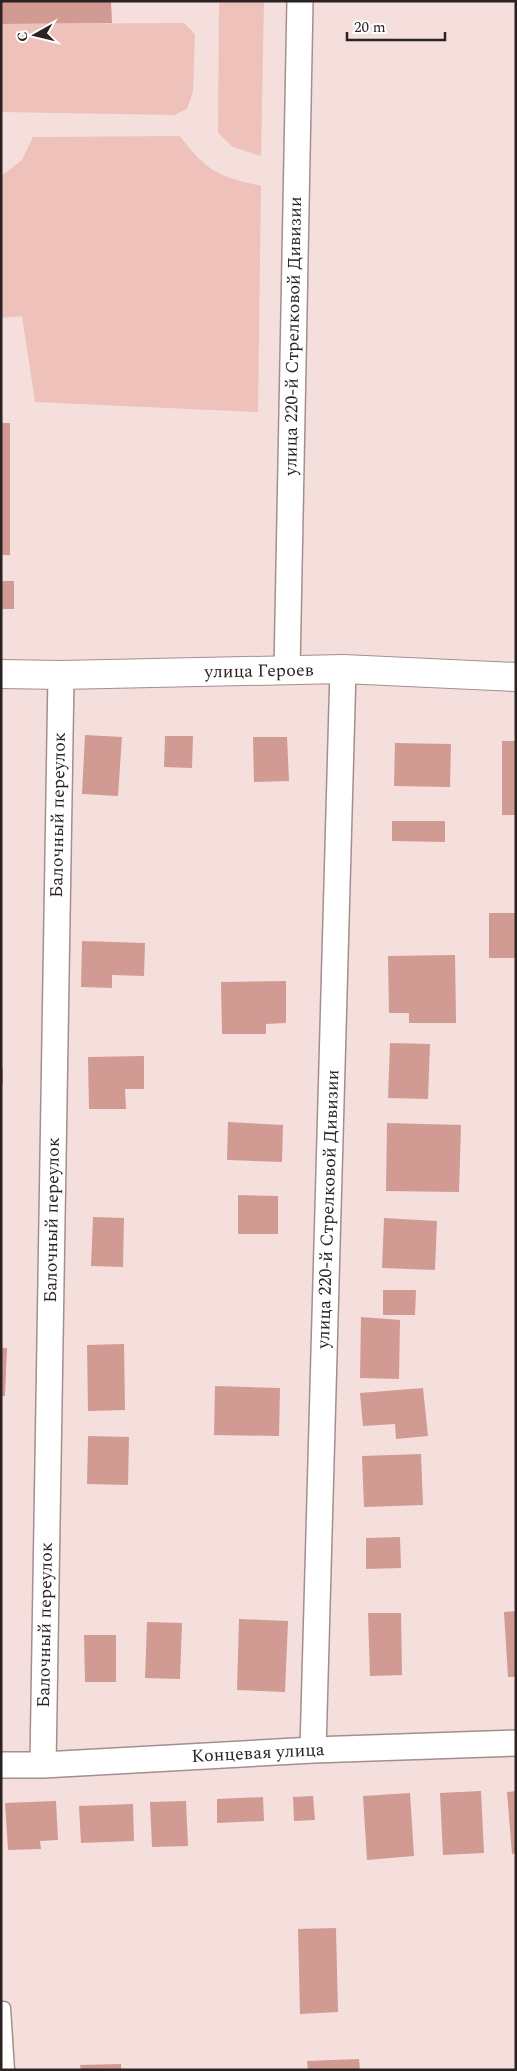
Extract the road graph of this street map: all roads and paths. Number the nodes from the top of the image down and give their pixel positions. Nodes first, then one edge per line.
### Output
1 (300, 1) edge
2 (343, 669) junction
3 (287, 670) junction
4 (1, 674) edge
5 (61, 676) junction
6 (516, 677) edge
7 (516, 1743) edge
8 (313, 1750) junction
9 (1, 1765) edge
10 (43, 1765) junction
11 (1, 2008) edge
12 (8, 2070) edge

1 - 3 street, улица 220-й Стрелковой Дивизии
2 - 3 street, улица Героев
2 - 6 street, улица Героев
2 - 8 street, улица 220-й Стрелковой Дивизии
3 - 5 street, улица Героев
4 - 5 street, улица Героев
5 - 10 street, Балочный переулок
7 - 8 street, Концевая улица
8 - 10 street, Концевая улица
9 - 10 street, Концевая улица
11 - 12 lane

